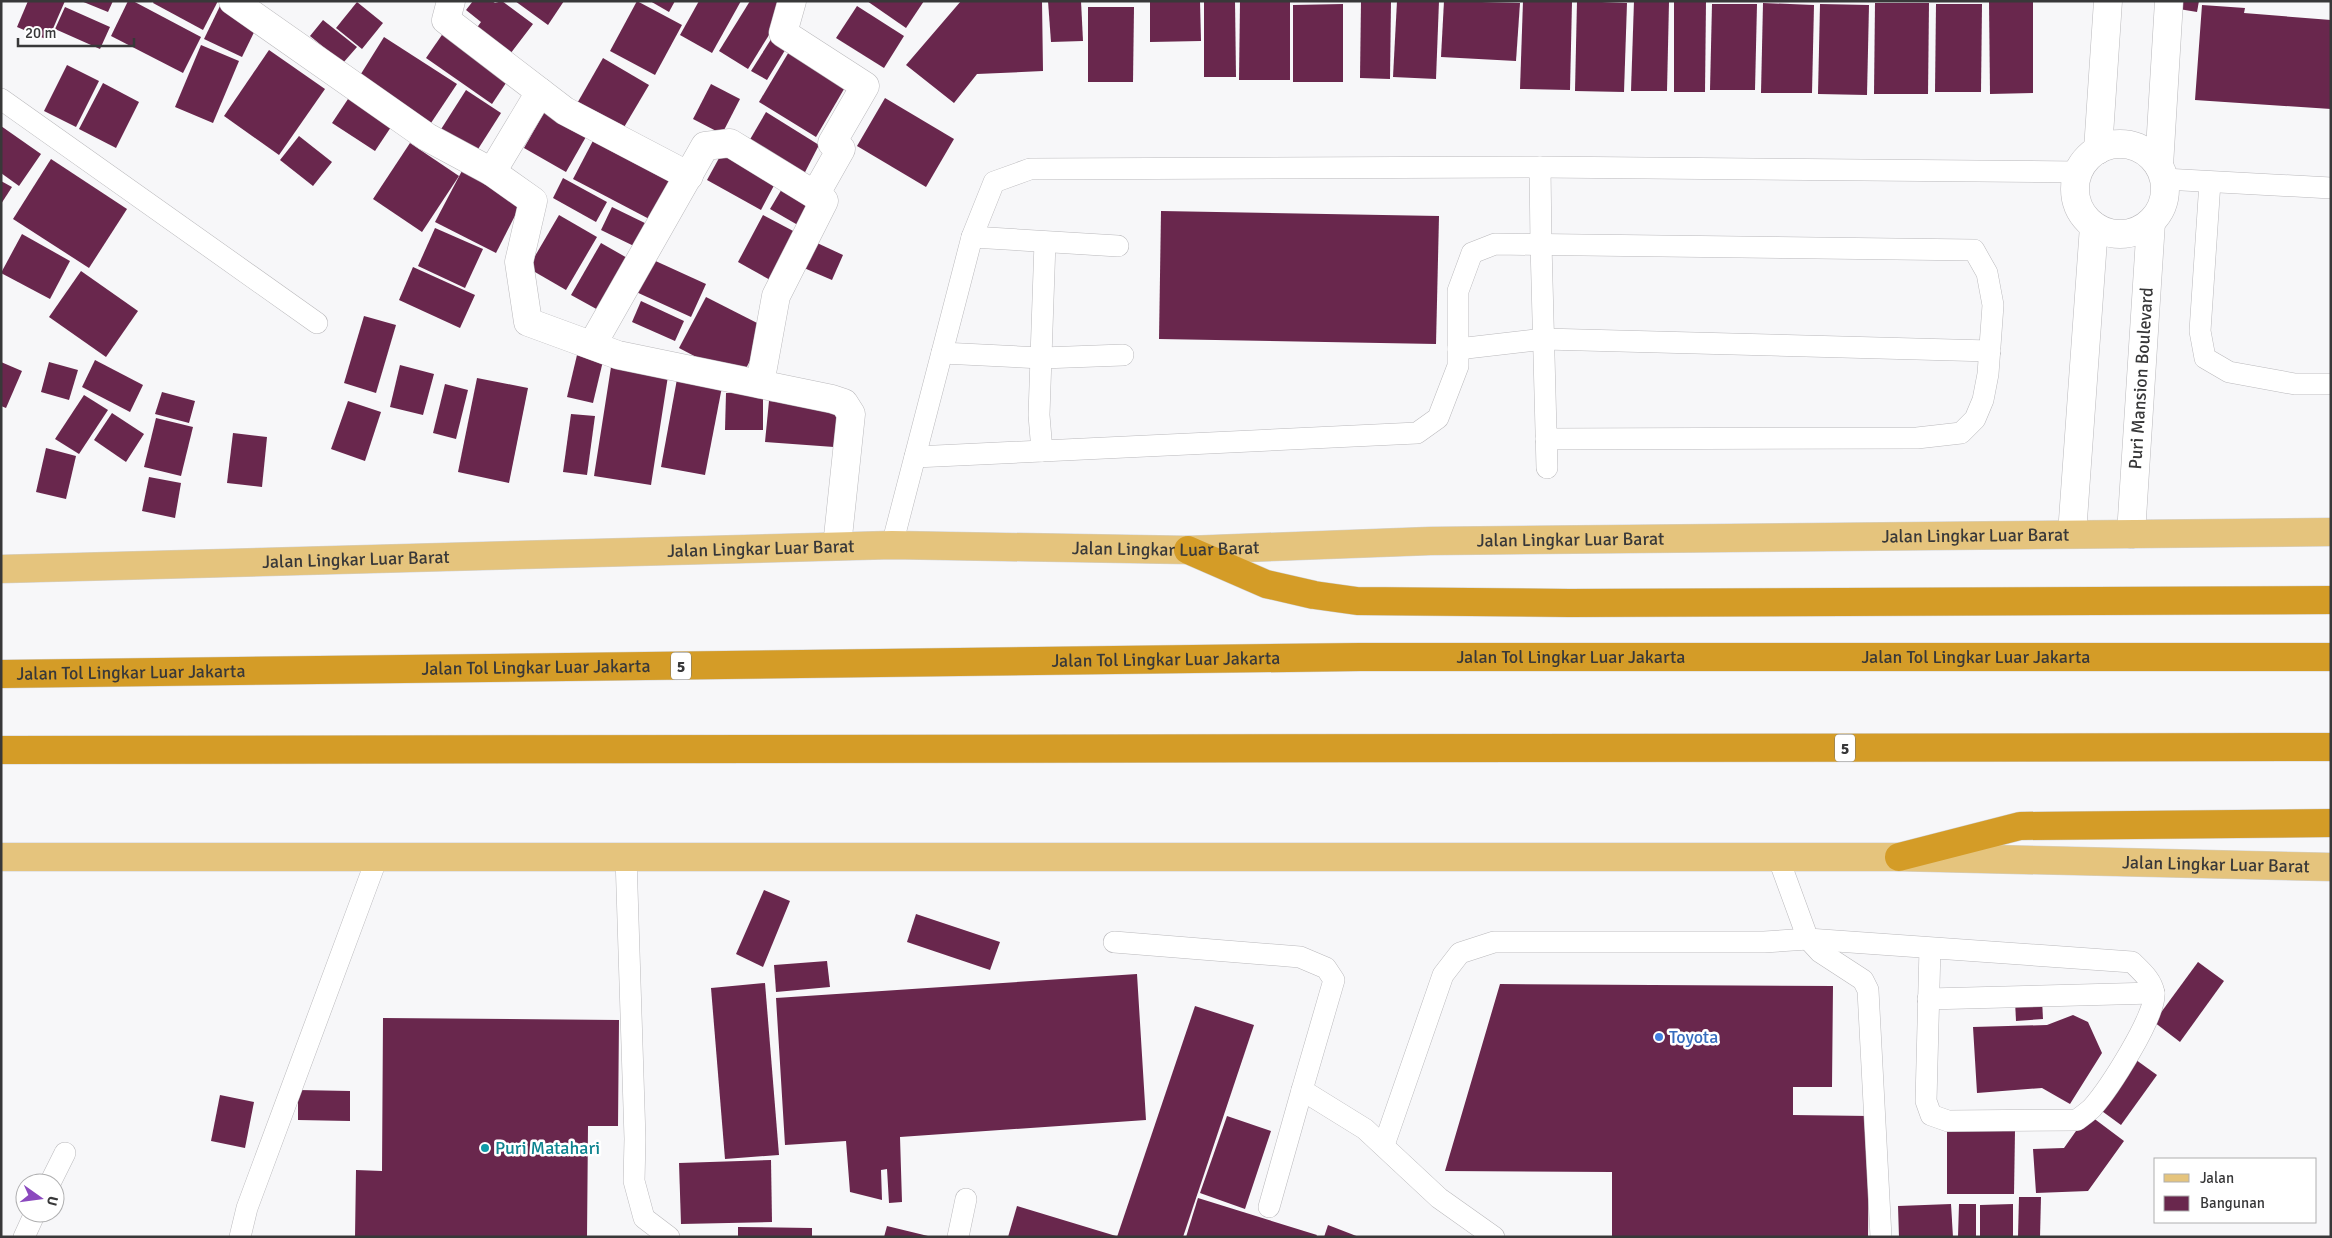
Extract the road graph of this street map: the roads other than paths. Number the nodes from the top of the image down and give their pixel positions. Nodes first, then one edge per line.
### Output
1 (233, 1) edge
2 (450, 1) edge
3 (792, 1) edge
4 (2108, 1) edge
5 (2169, 1) edge
6 (540, 92) junction
7 (1, 99) edge
8 (2098, 150) junction
9 (1540, 167) junction
10 (492, 172) junction
11 (2078, 172) junction
12 (2162, 172) junction
13 (689, 176) junction
14 (2210, 182) junction
15 (2331, 188) edge
16 (815, 195) junction
17 (2151, 222) junction
18 (2094, 226) junction
19 (972, 237) junction
20 (1045, 242) junction
21 (1540, 244) junction
22 (1118, 246) dead end
23 (317, 323) dead end
24 (1544, 339) junction
25 (592, 344) junction
26 (1458, 349) junction
27 (1990, 351) junction
28 (942, 352) junction
29 (1123, 355) dead end
30 (1042, 358) junction
31 (760, 384) junction
32 (2331, 384) edge
33 (1546, 439) junction
34 (1042, 451) junction
35 (915, 457) junction
36 (1547, 468) dead end
37 (2331, 532) edge
38 (2072, 534) junction
39 (2131, 534) junction
40 (892, 544) junction
41 (837, 546) junction
42 (1188, 550) junction
43 (1, 569) edge
44 (2331, 600) edge
45 (2331, 657) edge
46 (1, 674) edge
47 (2331, 747) edge
48 (1, 750) edge
49 (2331, 823) edge
50 (1, 857) edge
51 (626, 857) junction
52 (1778, 857) junction
53 (1899, 857) junction
54 (377, 858) junction
55 (2331, 867) edge
56 (1808, 939) junction
57 (1114, 942) dead end
58 (1930, 948) junction
59 (2154, 993) junction
60 (1928, 999) junction
61 (1302, 1090) junction
62 (1384, 1146) junction
63 (65, 1153) dead end
64 (55, 1173) edge
65 (966, 1199) dead end
66 (1269, 1207) dead end
67 (31, 1223) edge
68 (24, 1237) edge
69 (240, 1237) edge
70 (669, 1237) edge
71 (958, 1237) edge
72 (1494, 1237) edge
73 (1881, 1237) edge

1 - 10 street
2 - 6 street
3 - 16 street
4 - 8 street
5 - 12 street
6 - 10 street
6 - 13 street
7 - 23 lane
8 - 11 street
8 - 12 street
9 - 11 lane
9 - 19 lane
9 - 21 lane
10 - 25 street
11 - 18 street
12 - 14 lane
12 - 17 street
13 - 16 street
13 - 25 street
14 - 15 lane
14 - 32 lane
16 - 31 street
17 - 18 street
17 - 39 street, Puri Mansion Boulevard
18 - 38 street
19 - 20 lane
19 - 28 lane
20 - 22 lane
20 - 30 lane
21 - 24 lane
21 - 26 lane
21 - 27 lane
24 - 26 lane
24 - 27 lane
24 - 33 lane
25 - 31 street
26 - 34 lane
27 - 33 lane
28 - 30 lane
28 - 35 lane
29 - 30 lane
30 - 34 lane
31 - 41 street
33 - 36 lane
34 - 35 lane
35 - 40 lane
37 - 39 main road, Jalan Lingkar Luar Barat
38 - 39 main road, Jalan Lingkar Luar Barat
38 - 42 main road, Jalan Lingkar Luar Barat
40 - 41 main road, Jalan Lingkar Luar Barat
40 - 42 main road, Jalan Lingkar Luar Barat
41 - 43 main road, Jalan Lingkar Luar Barat
42 - 44 highway
45 - 46 highway, Jalan Tol Lingkar Luar Jakarta / 5
47 - 48 highway, 5
49 - 53 highway
50 - 54 main road, Jalan Lingkar Luar Barat
51 - 52 main road, Jalan Lingkar Luar Barat
51 - 54 main road, Jalan Lingkar Luar Barat
51 - 70 lane
52 - 53 main road, Jalan Lingkar Luar Barat
52 - 56 lane
53 - 55 main road, Jalan Lingkar Luar Barat
54 - 69 lane
56 - 58 lane
56 - 62 lane
56 - 73 lane
57 - 61 lane
58 - 59 lane
58 - 60 lane
59 - 60 lane
59 - 60 lane
61 - 62 lane
61 - 66 lane
62 - 72 lane
63 - 64 lane
65 - 71 lane
67 - 68 lane

